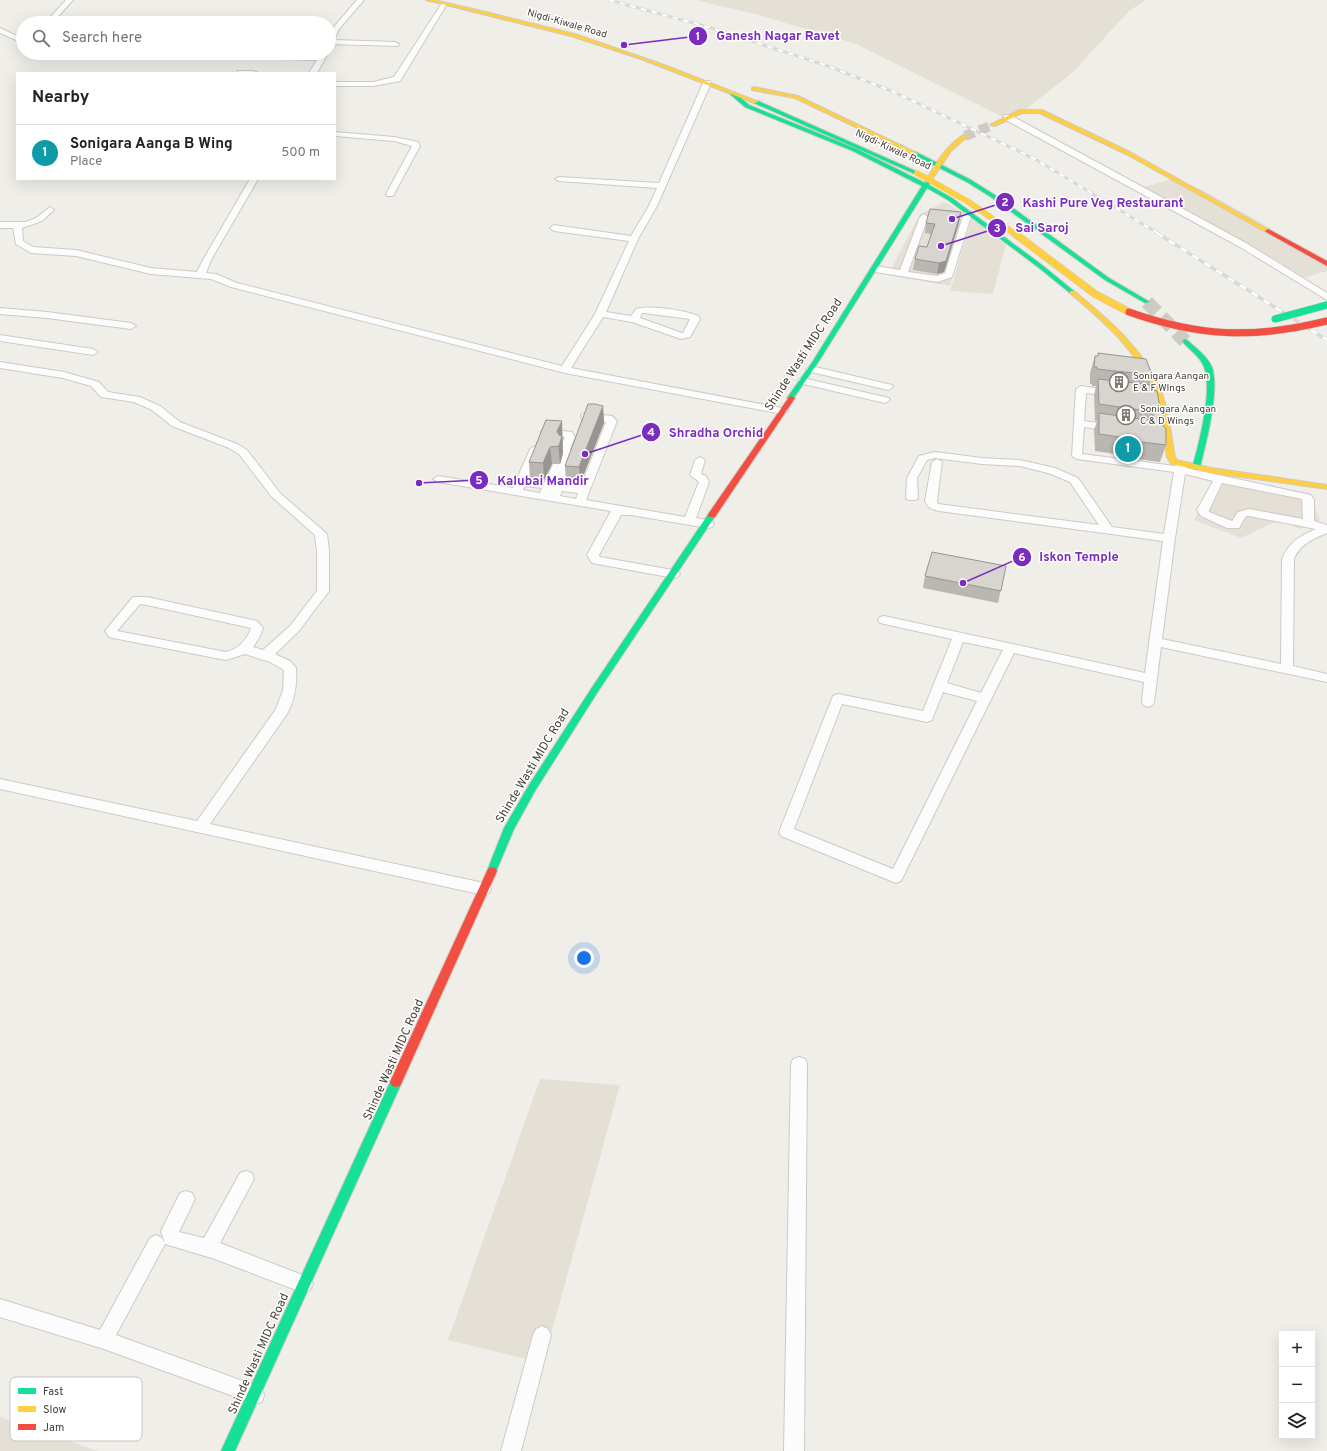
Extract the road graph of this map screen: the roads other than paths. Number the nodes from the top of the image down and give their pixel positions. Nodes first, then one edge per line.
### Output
1 (70, 0) edge
2 (361, 0) edge
3 (428, 0) edge
4 (444, 4) junction
5 (55, 16) edge
6 (336, 28) edge
7 (0, 30) edge
8 (16, 38) edge
9 (336, 42) edge
10 (395, 44) dead end
11 (320, 60) edge
12 (314, 72) edge
13 (707, 83) junction
14 (336, 84) edge
15 (732, 93) junction
16 (1007, 117) junction
17 (993, 125) tunnel mouth
18 (336, 134) edge
19 (965, 136) tunnel mouth
20 (938, 165) junction
21 (559, 179) dead end
22 (253, 180) edge
23 (662, 186) junction
24 (926, 186) junction
25 (390, 194) dead end
26 (50, 210) dead end
27 (968, 213) junction
28 (924, 217) dead end
29 (0, 225) edge
30 (17, 225) junction
31 (554, 228) dead end
32 (634, 239) junction
33 (1327, 264) edge
34 (875, 269) junction
35 (903, 274) junction
36 (201, 275) junction
37 (1327, 297) edge
38 (1327, 305) edge
39 (0, 311) edge
40 (600, 314) junction
41 (634, 319) junction
42 (1264, 321) dead end
43 (1327, 321) edge
44 (131, 326) dead end
45 (0, 338) edge
46 (1184, 341) tunnel mouth
47 (93, 352) dead end
48 (0, 365) edge
49 (811, 369) junction
50 (565, 370) junction
51 (826, 372) junction
52 (803, 381) junction
53 (819, 385) junction
54 (888, 387) dead end
55 (1118, 394) edge
56 (886, 400) dead end
57 (783, 411) junction
58 (1078, 423) junction
59 (1121, 429) edge
60 (700, 460) dead end
61 (937, 462) dead end
62 (1181, 467) junction
63 (1196, 468) junction
64 (438, 479) dead end
65 (1219, 479) junction
66 (553, 486) junction
67 (519, 487) junction
68 (1327, 487) edge
69 (585, 490) junction
70 (549, 497) junction
71 (912, 498) dead end
72 (580, 502) junction
73 (689, 521) junction
74 (1309, 524) junction
75 (707, 525) junction
76 (1327, 529) edge
77 (1108, 530) junction
78 (1169, 538) junction
79 (674, 574) junction
80 (884, 620) dead end
81 (959, 636) junction
82 (1157, 642) junction
83 (1010, 648) junction
84 (244, 649) junction
85 (265, 656) junction
86 (1287, 669) junction
87 (1327, 678) edge
88 (1152, 679) junction
89 (939, 686) junction
90 (985, 698) junction
91 (1148, 702) dead end
92 (0, 784) edge
93 (201, 828) junction
94 (484, 889) junction
95 (799, 1064) dead end
96 (246, 1179) dead end
97 (186, 1198) dead end
98 (156, 1244) dead end
99 (208, 1248) junction
100 (304, 1284) junction
101 (0, 1308) edge
102 (542, 1335) dead end
103 (104, 1340) junction
104 (255, 1395) junction
105 (228, 1451) edge
106 (511, 1451) edge
107 (794, 1451) edge

1 - 5 street
2 - 6 street
3 - 4 street, Nigdi-Kiwale Road
4 - 13 street, Nigdi-Kiwale Road
4 - 14 street
7 - 8 street
9 - 10 street
11 - 12 street
13 - 15 street, Nigdi-Kiwale Road
13 - 23 street
15 - 24 street
15 - 43 street, Nigdi-Kiwale Road, bridge
16 - 17 street
16 - 33 street
16 - 37 street
18 - 25 street
19 - 20 street, Shinde Wasti MIDC Road
20 - 20 street, Nigdi-Kiwale Road
20 - 24 street, Shinde Wasti MIDC Road
21 - 23 street
22 - 36 street
23 - 32 street
24 - 27 street
24 - 34 street, Shinde Wasti MIDC Road
26 - 30 street
27 - 35 street
27 - 62 street
28 - 35 street
29 - 30 street
30 - 36 street
31 - 32 street
32 - 40 street
34 - 35 street
34 - 49 street, Shinde Wasti MIDC Road
36 - 50 street
38 - 42 street, bridge
39 - 44 street
40 - 41 street
40 - 50 street
41 - 41 street
45 - 47 street
46 - 63 street
48 - 85 street
49 - 51 street
49 - 52 street, Shinde Wasti MIDC Road
50 - 57 street
51 - 53 street
51 - 54 street
52 - 53 street
52 - 57 street, Shinde Wasti MIDC Road
53 - 56 street
55 - 58 street
57 - 75 street, Shinde Wasti MIDC Road
58 - 59 street
58 - 62 street
60 - 73 street
61 - 77 street
62 - 63 street
62 - 65 street
62 - 78 street
63 - 68 street
64 - 67 street
65 - 74 street
65 - 74 street
66 - 67 street
66 - 67 street
66 - 69 street
66 - 69 street
66 - 70 street
67 - 70 street
69 - 72 street
70 - 72 street
71 - 77 street
72 - 73 street
73 - 75 street
74 - 76 street
75 - 79 street, Shinde Wasti MIDC Road
75 - 79 street
76 - 86 street
77 - 78 street
78 - 82 street
79 - 94 street, Shinde Wasti MIDC Road
80 - 81 street
81 - 83 street
81 - 89 street
82 - 86 street
82 - 88 street
83 - 88 street
83 - 90 street
84 - 84 street
84 - 85 street
85 - 93 street
86 - 87 street
88 - 91 street
89 - 90 street
89 - 90 street
92 - 93 street
93 - 94 street
94 - 100 street, Shinde Wasti MIDC Road
95 - 107 street
96 - 99 street
97 - 99 street
98 - 103 street
99 - 100 street
100 - 104 street, Shinde Wasti MIDC Road
101 - 103 street
102 - 106 street
103 - 104 street
104 - 105 street, Shinde Wasti MIDC Road

